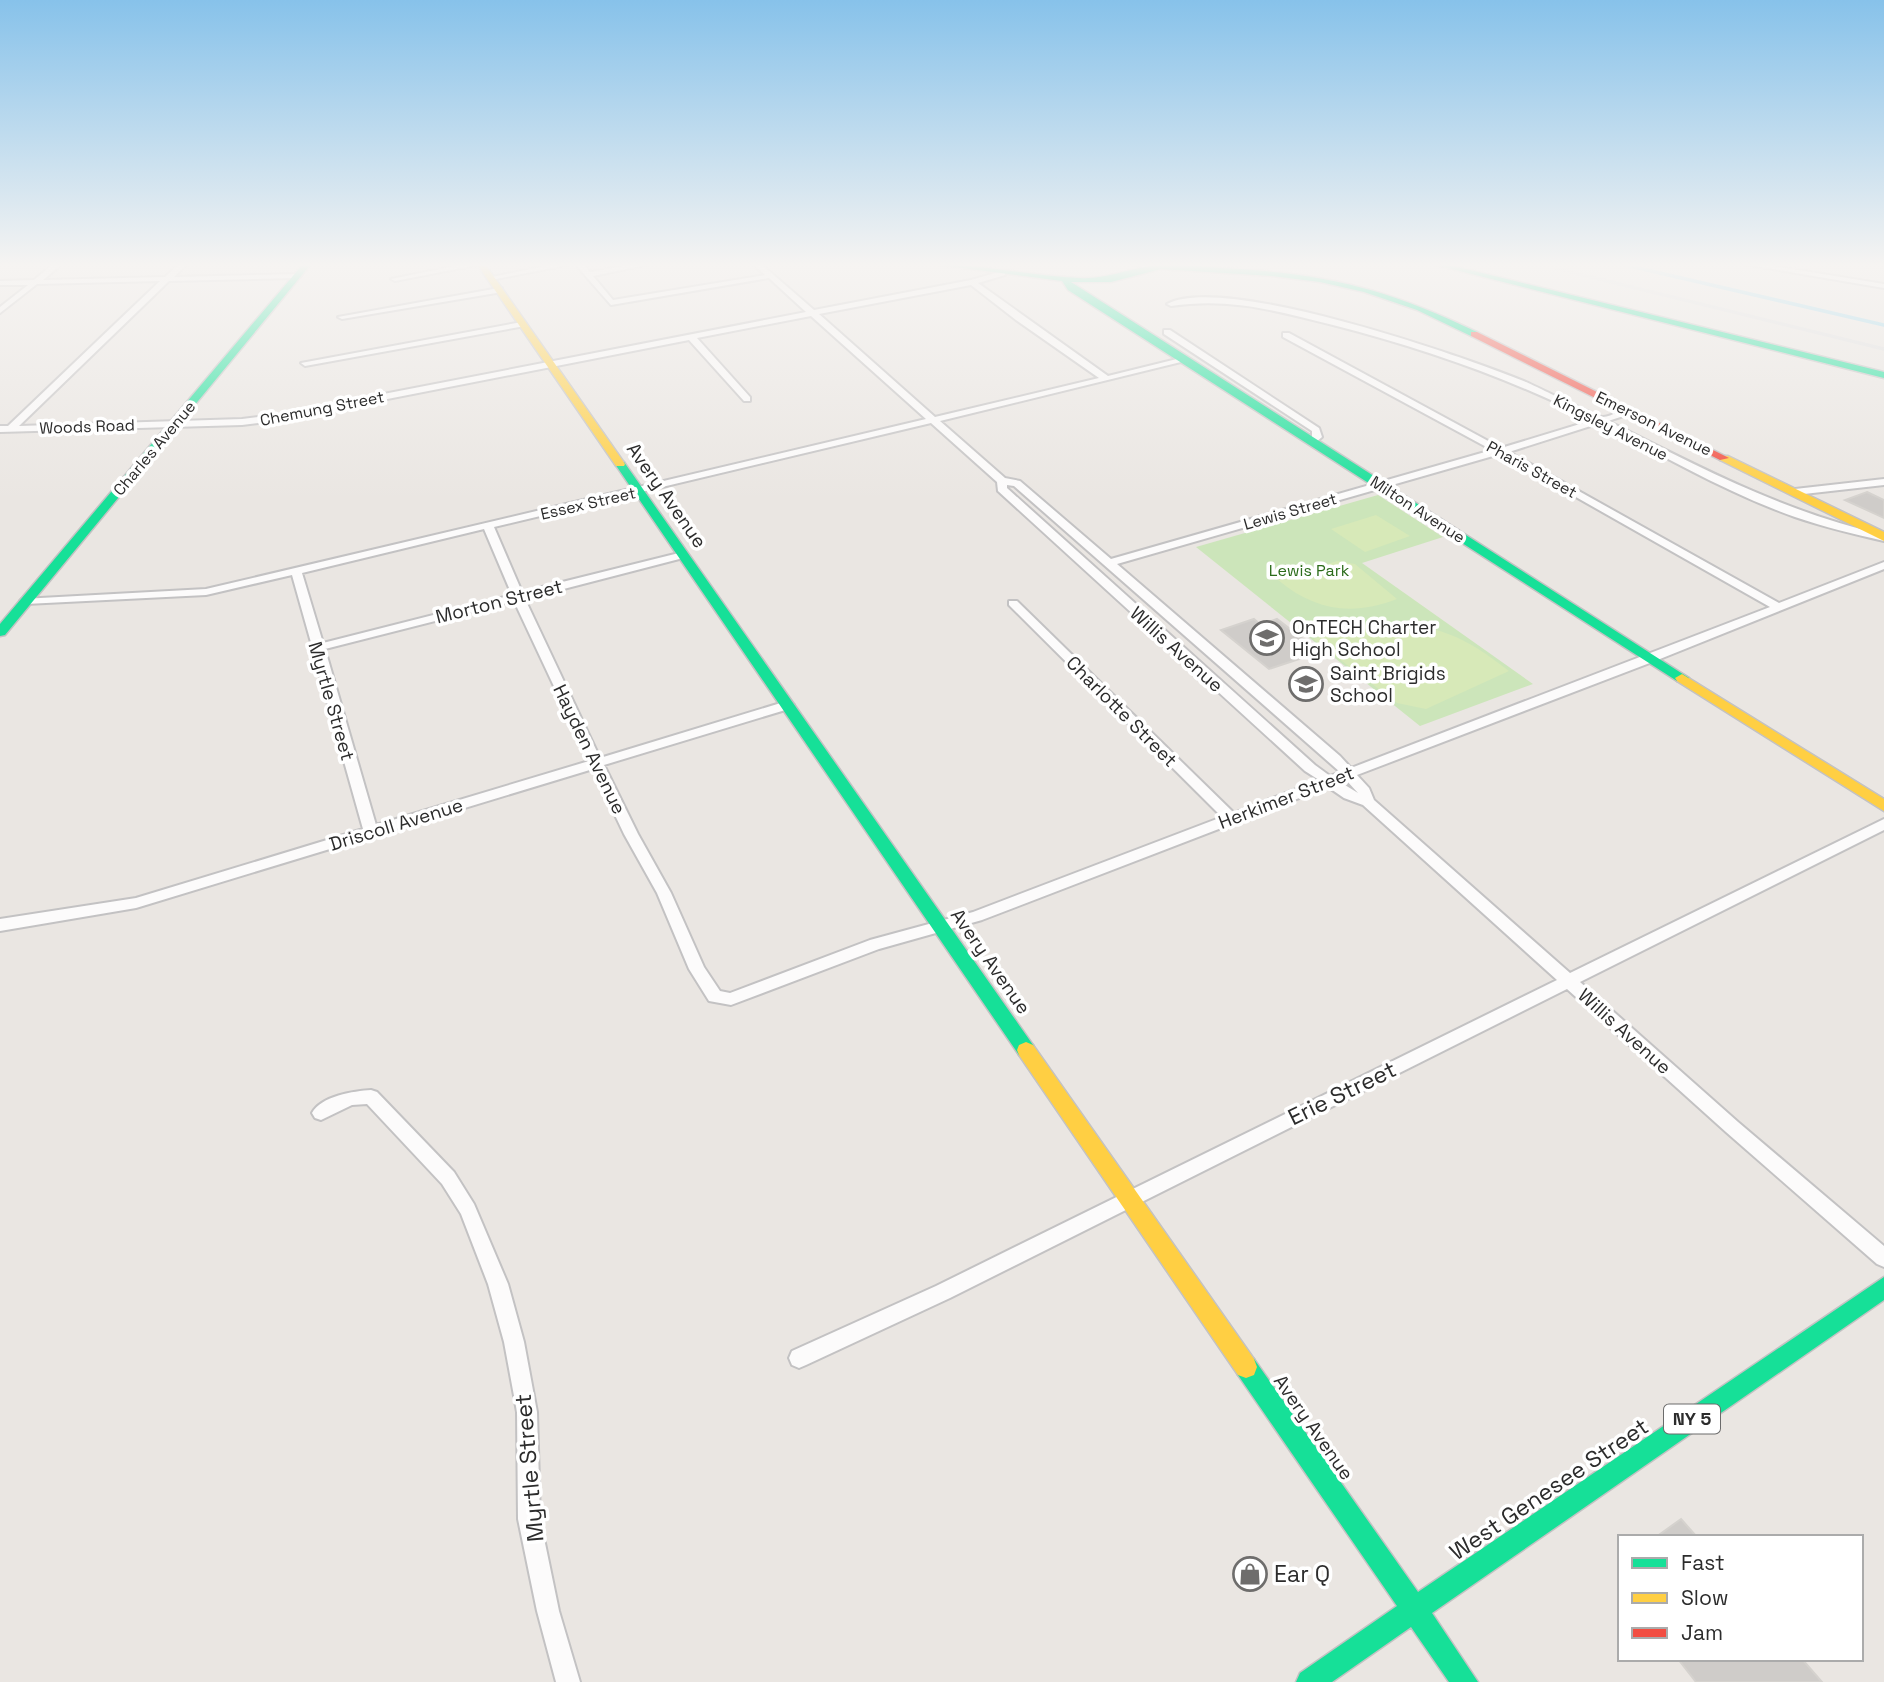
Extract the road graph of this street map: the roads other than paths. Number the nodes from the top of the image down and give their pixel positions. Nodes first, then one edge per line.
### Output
1 (98, 342) edge
2 (242, 342) edge
3 (419, 342) edge
4 (535, 342) edge
5 (662, 342) edge
6 (696, 342) edge
7 (846, 342) edge
8 (1054, 342) edge
9 (1157, 342) edge
10 (1183, 342) edge
11 (1300, 342) edge
12 (1401, 342) edge
13 (1488, 342) edge
14 (1753, 342) edge
15 (1185, 360) junction
16 (304, 363) dead end
17 (550, 364) junction
18 (1884, 375) edge
19 (1107, 379) junction
20 (747, 399) dead end
21 (1630, 411) junction
22 (933, 420) junction
23 (1599, 421) junction
24 (174, 424) junction
25 (5, 429) edge
26 (0, 438) edge
27 (1312, 441) junction
28 (1501, 451) junction
29 (1002, 481) junction
30 (1884, 481) edge
31 (1380, 485) junction
32 (638, 491) junction
33 (1795, 492) junction
34 (488, 526) junction
35 (1884, 537) edge
36 (683, 555) junction
37 (1110, 563) junction
38 (1884, 565) edge
39 (296, 571) junction
40 (518, 596) junction
41 (26, 601) junction
42 (1013, 603) dead end
43 (1777, 606) junction
44 (0, 632) edge
45 (316, 648) junction
46 (1651, 658) junction
47 (788, 705) junction
48 (598, 762) junction
49 (1349, 773) junction
50 (1326, 782) junction
51 (1368, 802) junction
52 (1884, 806) edge
53 (1231, 818) junction
54 (1884, 824) edge
55 (371, 831) junction
56 (0, 925) edge
57 (941, 925) junction
58 (697, 969) joint
59 (1568, 981) junction
60 (321, 1113) dead end
61 (1130, 1199) junction
62 (1884, 1258) edge
63 (1884, 1287) edge
64 (799, 1358) dead end
65 (1415, 1609) junction
66 (568, 1682) edge
67 (1309, 1682) edge
68 (1465, 1682) edge

1 - 25 street
2 - 24 street, Charles Avenue
3 - 16 street
4 - 17 street, Avery Avenue
5 - 17 street, Chemung Street
6 - 20 street
7 - 22 street, Willis Avenue
8 - 19 street
9 - 15 street, Milton Avenue
10 - 27 street
11 - 28 street, Pharis Street
12 - 23 street, Kingsley Avenue
13 - 21 street, Emerson Avenue
14 - 18 street
15 - 19 street, Essex Street
15 - 27 street, Milton Avenue
17 - 24 street, Chemung Street
17 - 32 street, Avery Avenue
19 - 22 street, Essex Street
21 - 23 street, Lewis Street
21 - 33 street, Emerson Avenue
22 - 29 street, Willis Avenue
22 - 32 street, Essex Street
23 - 28 street, Lewis Street
23 - 35 street, Kingsley Avenue
24 - 25 street, Woods Road
24 - 41 street, Charles Avenue
25 - 26 street
27 - 31 street, Milton Avenue
28 - 31 street, Lewis Street
28 - 43 street, Pharis Street
29 - 37 street, Willis Avenue
29 - 50 street, Willis Avenue
30 - 33 street
31 - 37 street, Lewis Street
31 - 46 street, Milton Avenue
32 - 34 street, Essex Street
32 - 36 street, Avery Avenue
33 - 35 street, Emerson Avenue
34 - 39 street, Essex Street
34 - 40 street, Hayden Avenue
36 - 40 street, Morton Street
36 - 47 street, Avery Avenue
37 - 49 street, Willis Avenue
38 - 43 street, Herkimer Street
39 - 41 street, Essex Street
39 - 45 street, Myrtle Street
40 - 45 street, Morton Street
40 - 48 street, Hayden Avenue
41 - 44 street, Charles Avenue
42 - 53 street, Charlotte Street
43 - 46 street, Herkimer Street
45 - 55 street, Myrtle Street
46 - 49 street, Herkimer Street
46 - 52 street, Milton Avenue
47 - 48 street, Driscoll Avenue
47 - 57 street, Avery Avenue
48 - 55 street, Driscoll Avenue
48 - 58 street, Hayden Avenue
49 - 50 street, Herkimer Street
49 - 51 street, Willis Avenue
50 - 51 street, Willis Avenue
50 - 53 street, Herkimer Street
51 - 59 street, Willis Avenue
53 - 57 street, Herkimer Street
54 - 59 street, Erie Street
55 - 56 street, Driscoll Avenue
57 - 58 street, Herkimer Street
57 - 61 street, Avery Avenue
59 - 61 street, Erie Street
59 - 62 street, Willis Avenue
60 - 66 street, Myrtle Street
61 - 64 street, Erie Street
61 - 65 street, Avery Avenue
63 - 65 street, West Genesee Street / NY 5
65 - 67 street, West Genesee Street / NY 5
65 - 68 street, Avery Avenue

